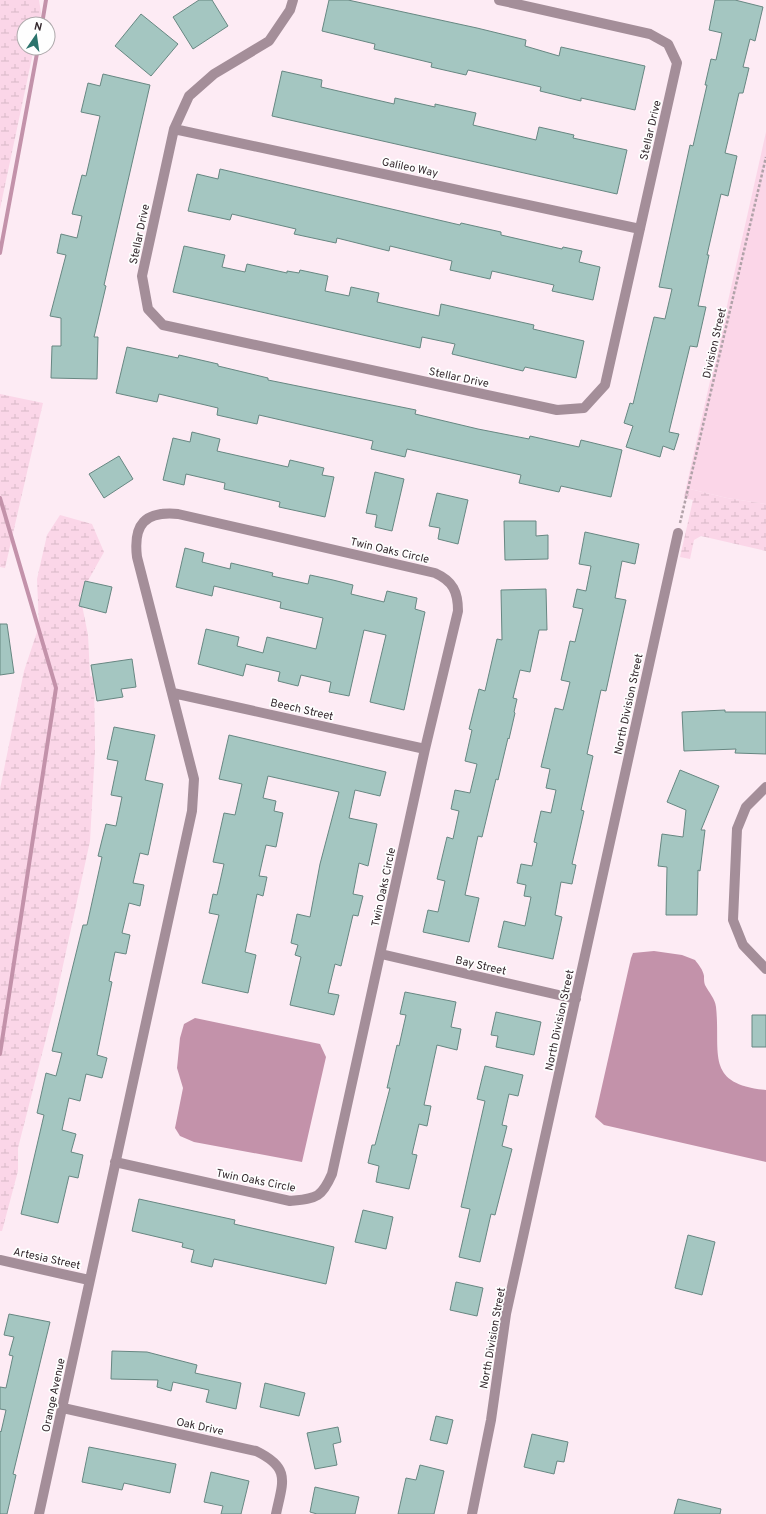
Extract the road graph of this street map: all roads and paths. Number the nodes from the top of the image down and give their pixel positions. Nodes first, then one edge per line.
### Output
1 (293, 0) edge
2 (499, 0) edge
3 (174, 129) junction
4 (766, 158) edge
5 (640, 228) junction
6 (678, 533) joint
7 (173, 693) junction
8 (425, 749) junction
9 (766, 787) edge
10 (381, 954) junction
11 (766, 969) edge
12 (576, 999) junction
13 (115, 1162) junction
14 (0, 1260) edge
15 (90, 1280) junction
16 (63, 1408) junction
17 (39, 1514) edge
18 (276, 1514) edge
19 (472, 1514) edge

1 - 3 street, Stellar Drive
2 - 5 street, Stellar Drive
3 - 5 street, Galileo Way
3 - 5 street, Stellar Drive
4 - 6 path, Division Street
6 - 12 street, North Division Street
7 - 8 street, Beech Street
7 - 8 street, Twin Oaks Circle
7 - 13 street, Twin Oaks Circle
8 - 10 street, Twin Oaks Circle
9 - 11 street
10 - 12 street, Bay Street
10 - 13 street, Twin Oaks Circle
12 - 19 street, North Division Street
13 - 15 street, Twin Oaks Circle
14 - 15 street, Artesia Street
15 - 16 street, Orange Avenue
16 - 17 street, Orange Avenue
16 - 18 street, Oak Drive

